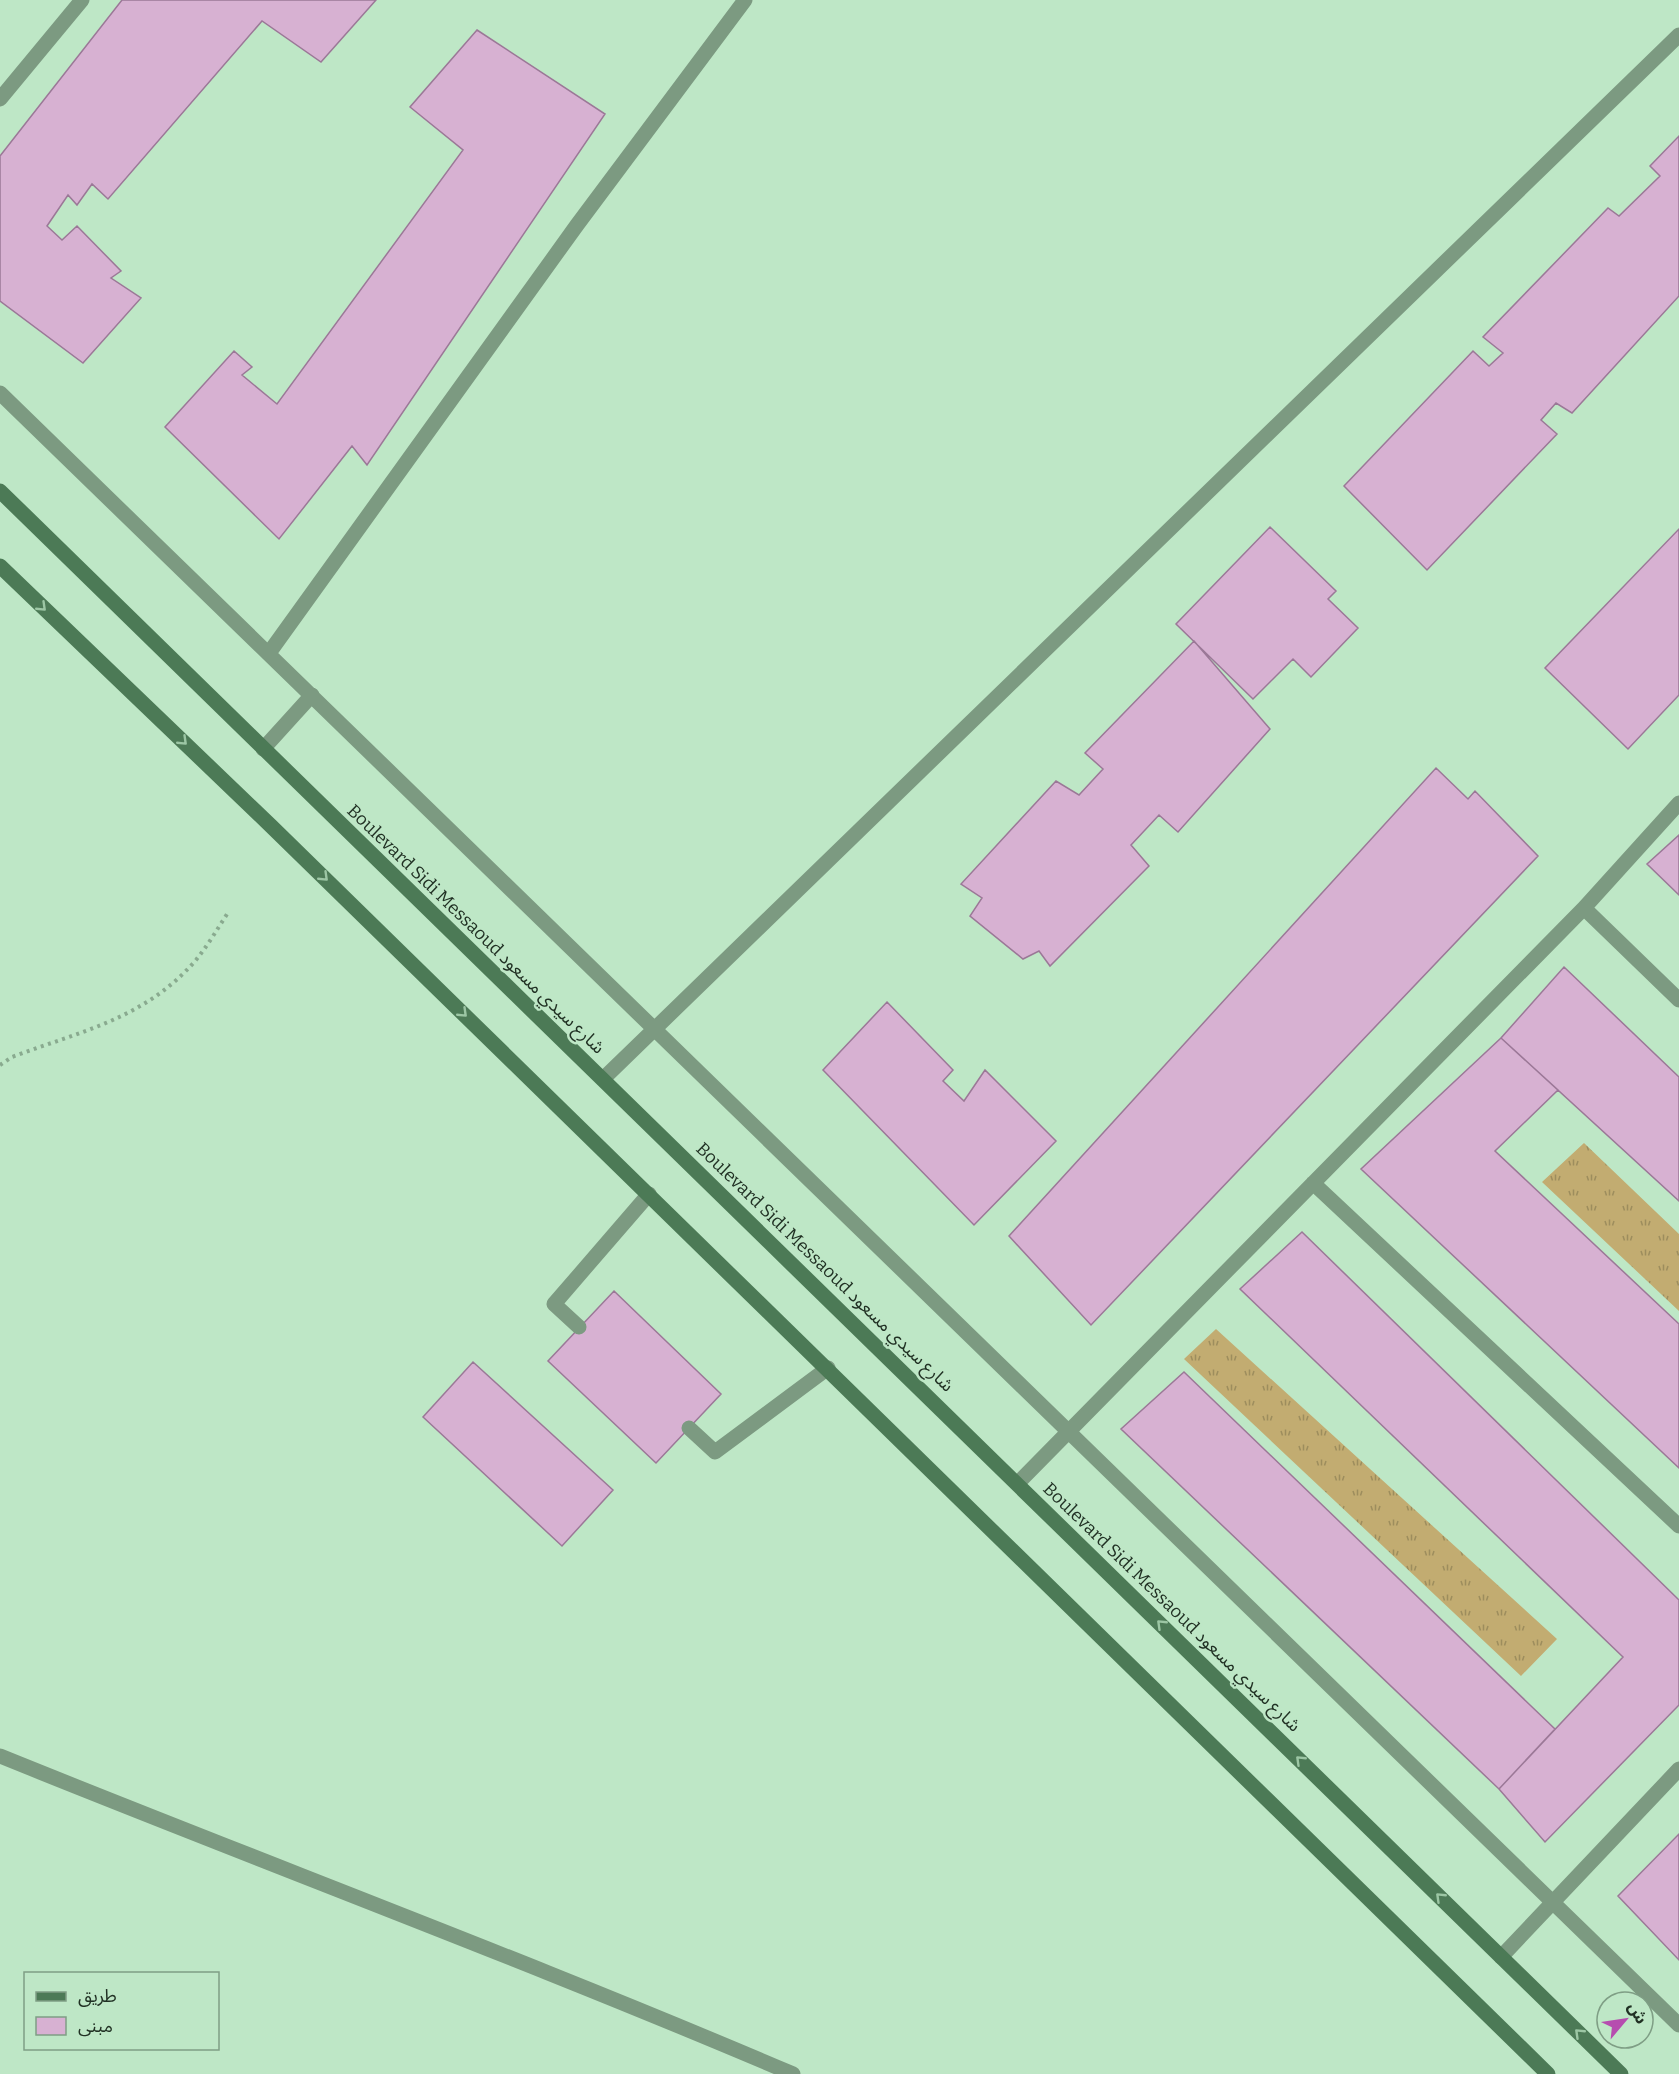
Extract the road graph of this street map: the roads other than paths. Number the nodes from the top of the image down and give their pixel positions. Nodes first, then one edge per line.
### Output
1 (82, 0) edge
2 (745, 0) edge
3 (1679, 35) edge
4 (0, 99) edge
5 (0, 393) edge
6 (0, 491) edge
7 (0, 566) edge
8 (269, 653) junction
9 (312, 695) junction
10 (263, 749) junction
11 (1679, 803) edge
12 (1584, 908) junction
13 (1679, 1000) edge
14 (656, 1028) junction
15 (603, 1079) junction
16 (1313, 1183) junction
17 (649, 1194) junction
18 (579, 1327) dead end
19 (828, 1368) junction
20 (689, 1428) dead end
21 (1067, 1431) junction
22 (1018, 1483) junction
23 (1679, 1526) edge
24 (0, 1756) edge
25 (1679, 1769) edge
26 (1554, 1902) junction
27 (1501, 1958) junction
28 (1679, 2025) edge
29 (793, 2074) edge
30 (1548, 2074) edge
31 (1621, 2074) edge

1 - 4 street
2 - 8 street
3 - 14 street
5 - 8 street
6 - 10 street, Boulevard Sidi Messaoud شارع سيدي مسعود
7 -> 17 street
8 - 9 street
9 - 10 street
9 - 14 street
10 - 15 street, Boulevard Sidi Messaoud شارع سيدي مسعود
11 - 12 street
12 - 13 street
12 - 16 street
14 - 15 street
14 - 21 street
15 - 22 street, Boulevard Sidi Messaoud شارع سيدي مسعود
16 - 21 street
16 - 23 street
17 - 18 street
17 - 19 street
19 - 20 street
19 - 30 street
21 - 22 street
21 - 26 street
27 -> 22 street, Boulevard Sidi Messaoud شارع سيدي مسعود
24 - 29 street
25 - 26 street
26 - 27 street
26 - 28 street
31 -> 27 street, Boulevard Sidi Messaoud شارع سيدي مسعود

